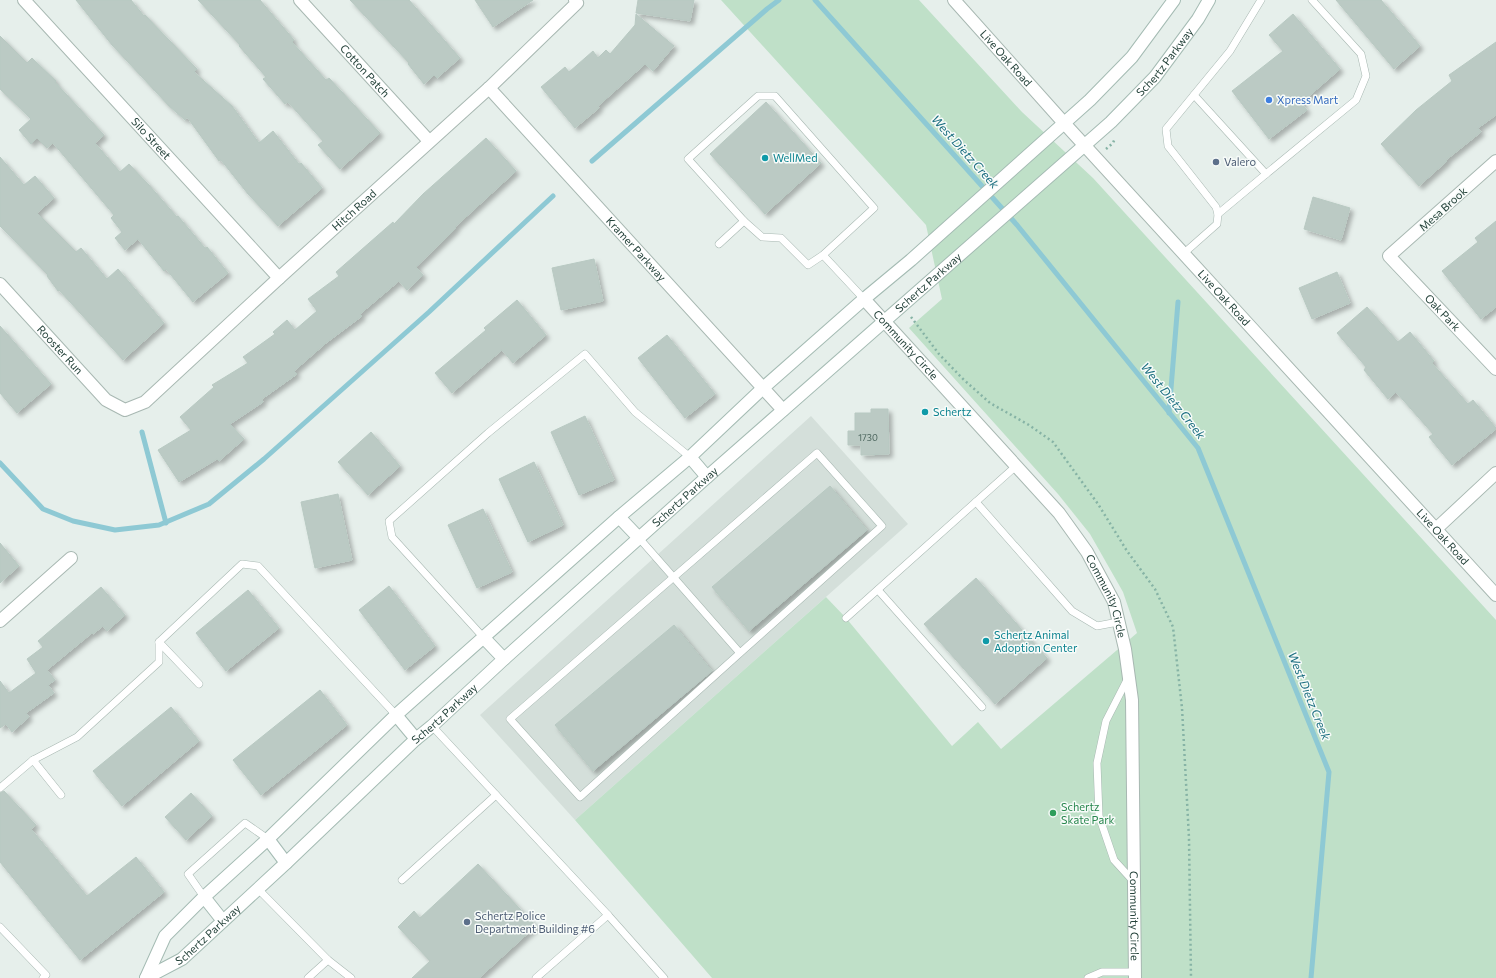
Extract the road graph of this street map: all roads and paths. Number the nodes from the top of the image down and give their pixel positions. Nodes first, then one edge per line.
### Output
1 (24, 0) edge
2 (300, 0) edge
3 (954, 0) edge
4 (1174, 0) edge
5 (1209, 0) edge
6 (1261, 0) edge
7 (1312, 0) edge
8 (576, 2) edge
9 (489, 88) junction
10 (1194, 95) junction
11 (1064, 123) junction
12 (429, 141) junction
13 (1084, 146) junction
14 (1496, 161) edge
15 (1266, 174) junction
16 (1218, 214) junction
17 (744, 221) junction
18 (719, 244) dead end
19 (1183, 254) junction
20 (823, 255) junction
21 (1390, 256) joint
22 (279, 278) junction
23 (0, 284) edge
24 (864, 299) junction
25 (884, 322) junction
26 (1496, 369) edge
27 (763, 388) junction
28 (125, 410) joint
29 (783, 410) junction
30 (690, 457) junction
31 (1016, 466) junction
32 (1496, 474) edge
33 (707, 477) junction
34 (976, 502) junction
35 (619, 517) junction
36 (1436, 529) junction
37 (638, 538) junction
38 (71, 558) dead end
39 (673, 577) junction
40 (878, 590) junction
41 (1496, 595) edge
42 (846, 618) dead end
43 (0, 621) edge
44 (1118, 622) junction
45 (484, 638) junction
46 (159, 642) junction
47 (740, 653) junction
48 (504, 659) junction
49 (1129, 676) junction
50 (199, 684) dead end
51 (982, 707) dead end
52 (396, 715) junction
53 (432, 726) junction
54 (416, 739) junction
55 (33, 760) junction
56 (0, 788) edge
57 (61, 795) dead end
58 (496, 795) junction
59 (268, 839) junction
60 (286, 863) junction
61 (402, 880) dead end
62 (1134, 882) junction
63 (258, 889) junction
64 (204, 897) junction
65 (608, 915) junction
66 (223, 921) junction
67 (0, 927) edge
68 (328, 960) junction
69 (161, 975) edge
70 (1135, 975) edge
71 (42, 978) edge
72 (308, 978) edge
73 (351, 978) edge
74 (536, 978) edge
75 (664, 978) edge
76 (1088, 978) edge

1 - 22 street, Silo Street
2 - 12 street, Cotton Patch
3 - 11 street, Live Oak Road
4 - 11 street, Schertz Parkway
5 - 13 street, Schertz Parkway
6 - 10 lane
7 - 15 lane
8 - 9 street, Hitch Road
9 - 12 street, Hitch Road
9 - 27 street, Kramer Parkway
10 - 15 lane
10 - 16 lane
11 - 13 street, Live Oak Road
11 - 24 street, Schertz Parkway
12 - 22 street, Hitch Road
13 - 19 street, Live Oak Road
13 - 25 street, Schertz Parkway
14 - 21 street, Mesa Brook
15 - 16 lane
16 - 19 lane
17 - 18 lane
17 - 20 lane
17 - 20 lane
19 - 36 street, Live Oak Road
20 - 24 lane
21 - 26 street, Oak Park
22 - 28 street, Hitch Road
23 - 28 street, Rooster Run
24 - 25 street, Community Circle
24 - 27 street, Schertz Parkway
25 - 29 street, Schertz Parkway
25 - 31 street, Community Circle
27 - 29 street, Kramer Parkway
27 - 30 street, Schertz Parkway
29 - 33 street, Schertz Parkway
30 - 33 street
30 - 35 street, Schertz Parkway
30 - 45 lane
31 - 34 lane
31 - 44 street, Community Circle
32 - 36 street
33 - 37 street, Schertz Parkway
34 - 40 lane
34 - 44 lane
35 - 37 street
35 - 45 street, Schertz Parkway
36 - 41 street, Live Oak Road
37 - 39 lane
37 - 48 street, Schertz Parkway
38 - 43 street
39 - 47 lane
39 - 47 lane
39 - 47 lane
40 - 42 lane
40 - 51 lane
44 - 49 street, Community Circle
45 - 48 street
45 - 52 street, Schertz Parkway
46 - 50 lane
46 - 52 lane
46 - 55 lane
48 - 53 street, Schertz Parkway
49 - 62 street, Community Circle
49 - 62 lane
52 - 54 street
52 - 59 street, Schertz Parkway
53 - 54 street, Schertz Parkway
53 - 58 lane
54 - 60 street, Schertz Parkway
55 - 56 lane
55 - 57 lane
58 - 61 lane
58 - 65 lane
59 - 60 street
59 - 64 street, Schertz Parkway
59 - 64 lane
60 - 63 street, Schertz Parkway
62 - 70 street, Community Circle
63 - 66 street, Schertz Parkway
63 - 68 lane
64 - 66 street
64 - 69 street, Schertz Parkway
65 - 74 lane
65 - 75 lane
66 - 69 street, Schertz Parkway
67 - 71 lane
68 - 72 lane
68 - 73 lane
70 - 76 lane

